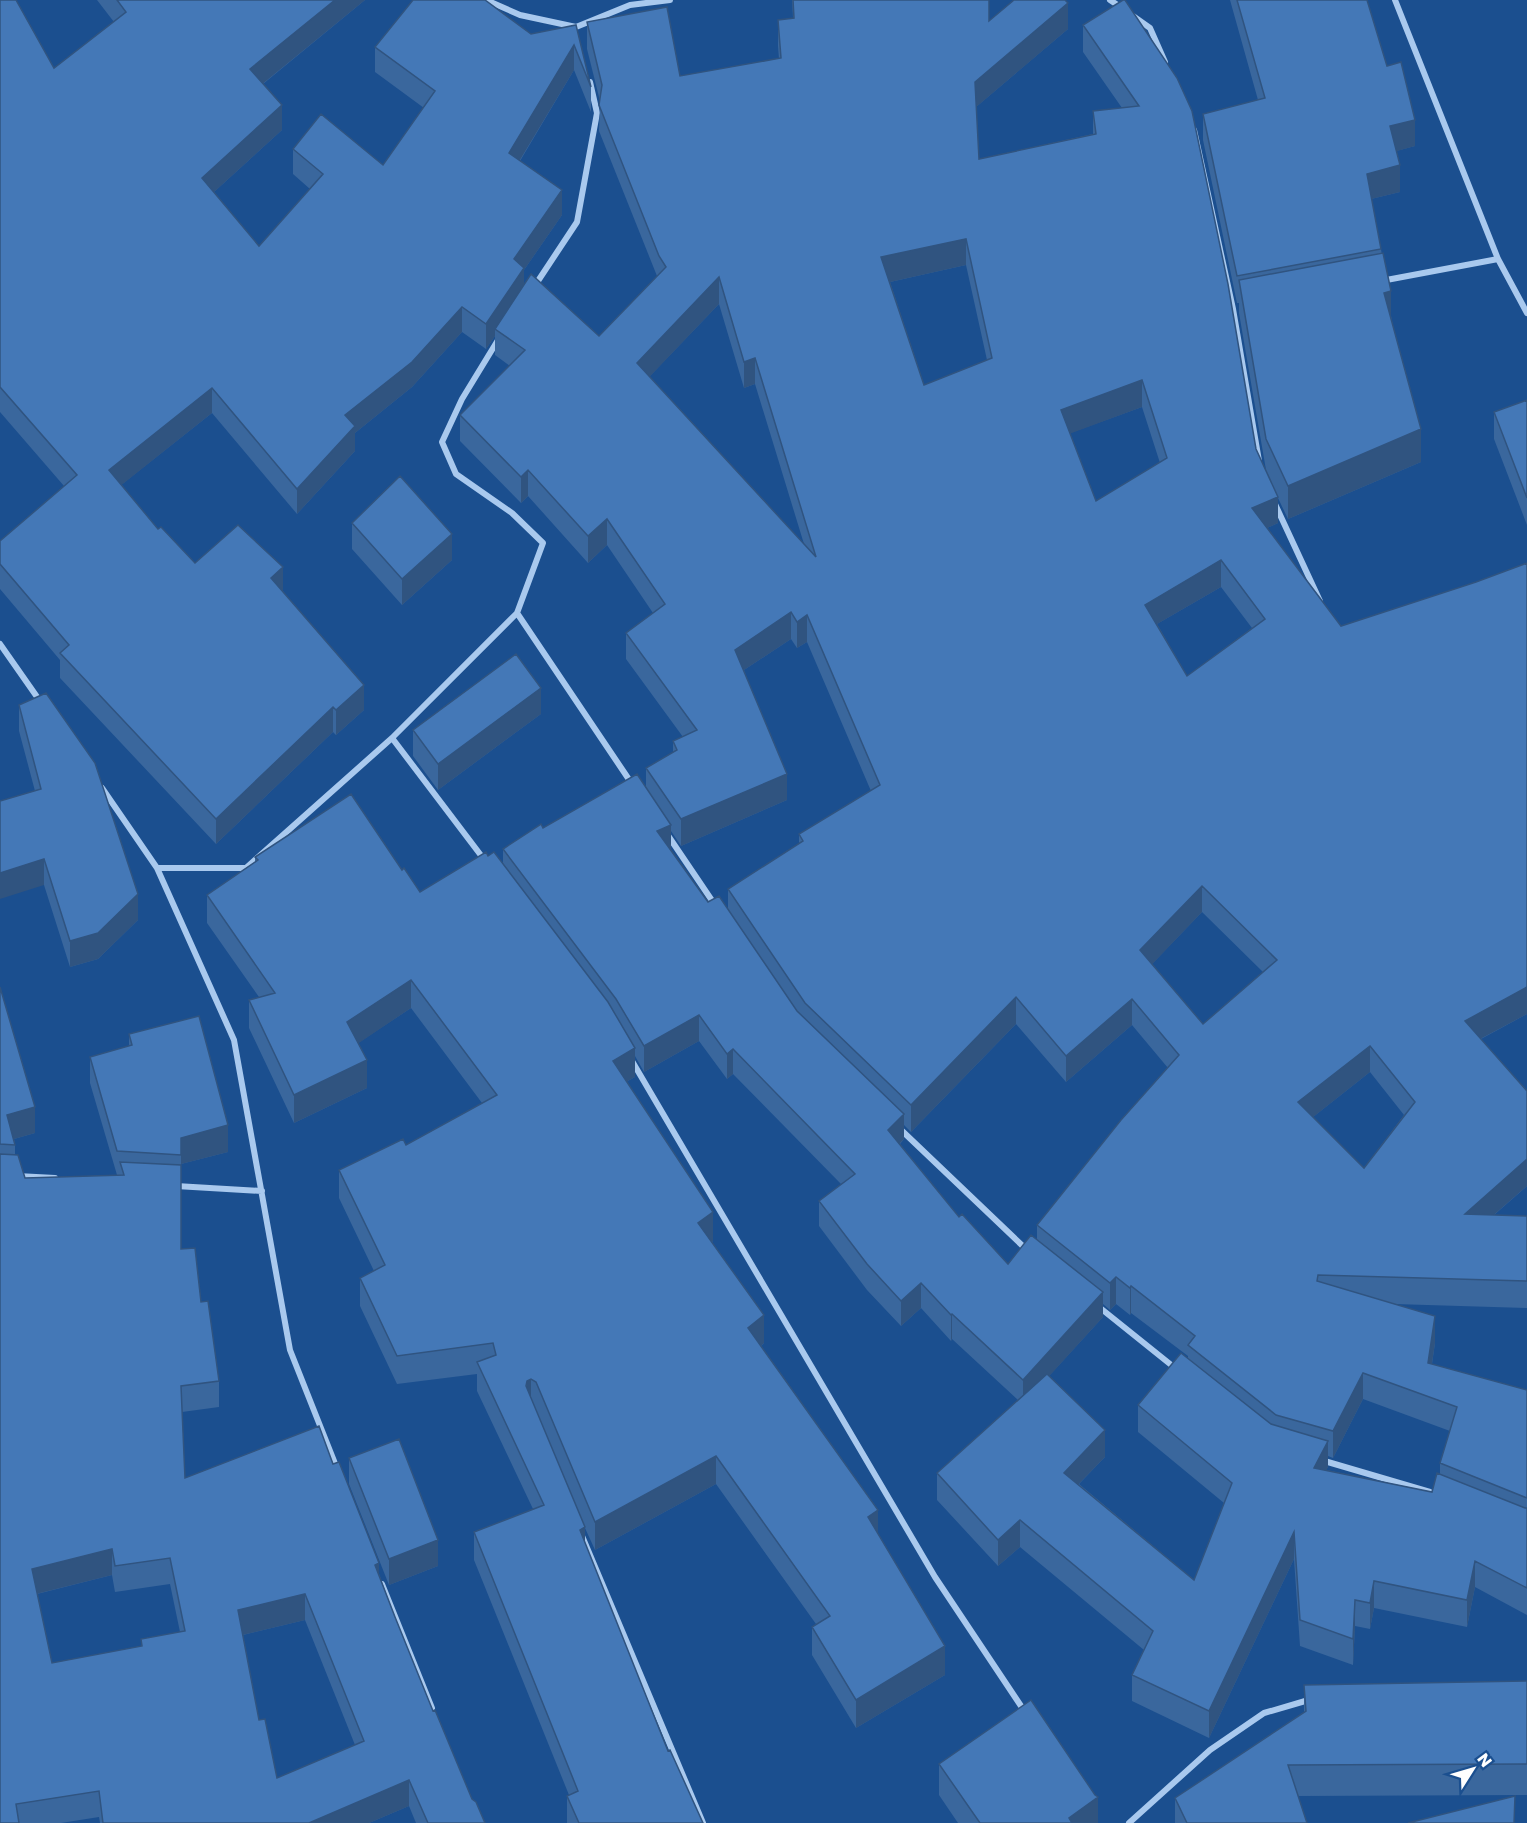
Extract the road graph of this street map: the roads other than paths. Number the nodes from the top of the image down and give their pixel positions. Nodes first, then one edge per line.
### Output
1 (486, 0) edge
2 (670, 0) edge
3 (1110, 0) edge
4 (1395, 0) edge
5 (576, 27) junction
6 (579, 38) edge
7 (587, 70) edge
8 (1169, 71) edge
9 (1193, 126) edge
10 (1498, 259) junction
11 (1371, 283) edge
12 (531, 292) edge
13 (1245, 307) edge
14 (1233, 309) junction
15 (1527, 312) edge
16 (504, 332) edge
17 (1261, 474) edge
18 (1271, 495) edge
19 (1324, 610) edge
20 (517, 613) junction
21 (0, 644) edge
22 (48, 712) edge
23 (392, 738) junction
24 (96, 780) edge
25 (636, 789) edge
26 (662, 828) edge
27 (157, 868) junction
28 (491, 869) edge
29 (722, 915) edge
30 (630, 1058) edge
31 (895, 1124) edge
32 (12, 1175) edge
33 (60, 1178) edge
34 (167, 1185) edge
35 (262, 1191) junction
36 (1034, 1255) edge
37 (1089, 1299) edge
38 (1181, 1373) edge
39 (1318, 1459) edge
40 (342, 1482) edge
41 (1438, 1494) edge
42 (580, 1531) edge
43 (381, 1581) edge
44 (1316, 1698) edge
45 (434, 1713) edge
46 (1027, 1715) edge
47 (703, 1823) edge
48 (1129, 1823) edge

1 - 5 street
2 - 5 street
3 - 8 street
4 - 10 street
5 - 6 street
7 - 12 street
9 - 14 street
10 - 11 street
10 - 15 street
13 - 14 street
14 - 17 street
16 - 20 street
18 - 19 street
20 - 23 street
20 - 25 street
21 - 22 street
23 - 27 street
23 - 28 street
24 - 27 street
26 - 29 street
27 - 35 street
30 - 46 street
31 - 36 street
32 - 33 street
34 - 35 street
35 - 40 street
37 - 38 street
39 - 41 street
42 - 47 street
43 - 45 street
44 - 48 street

